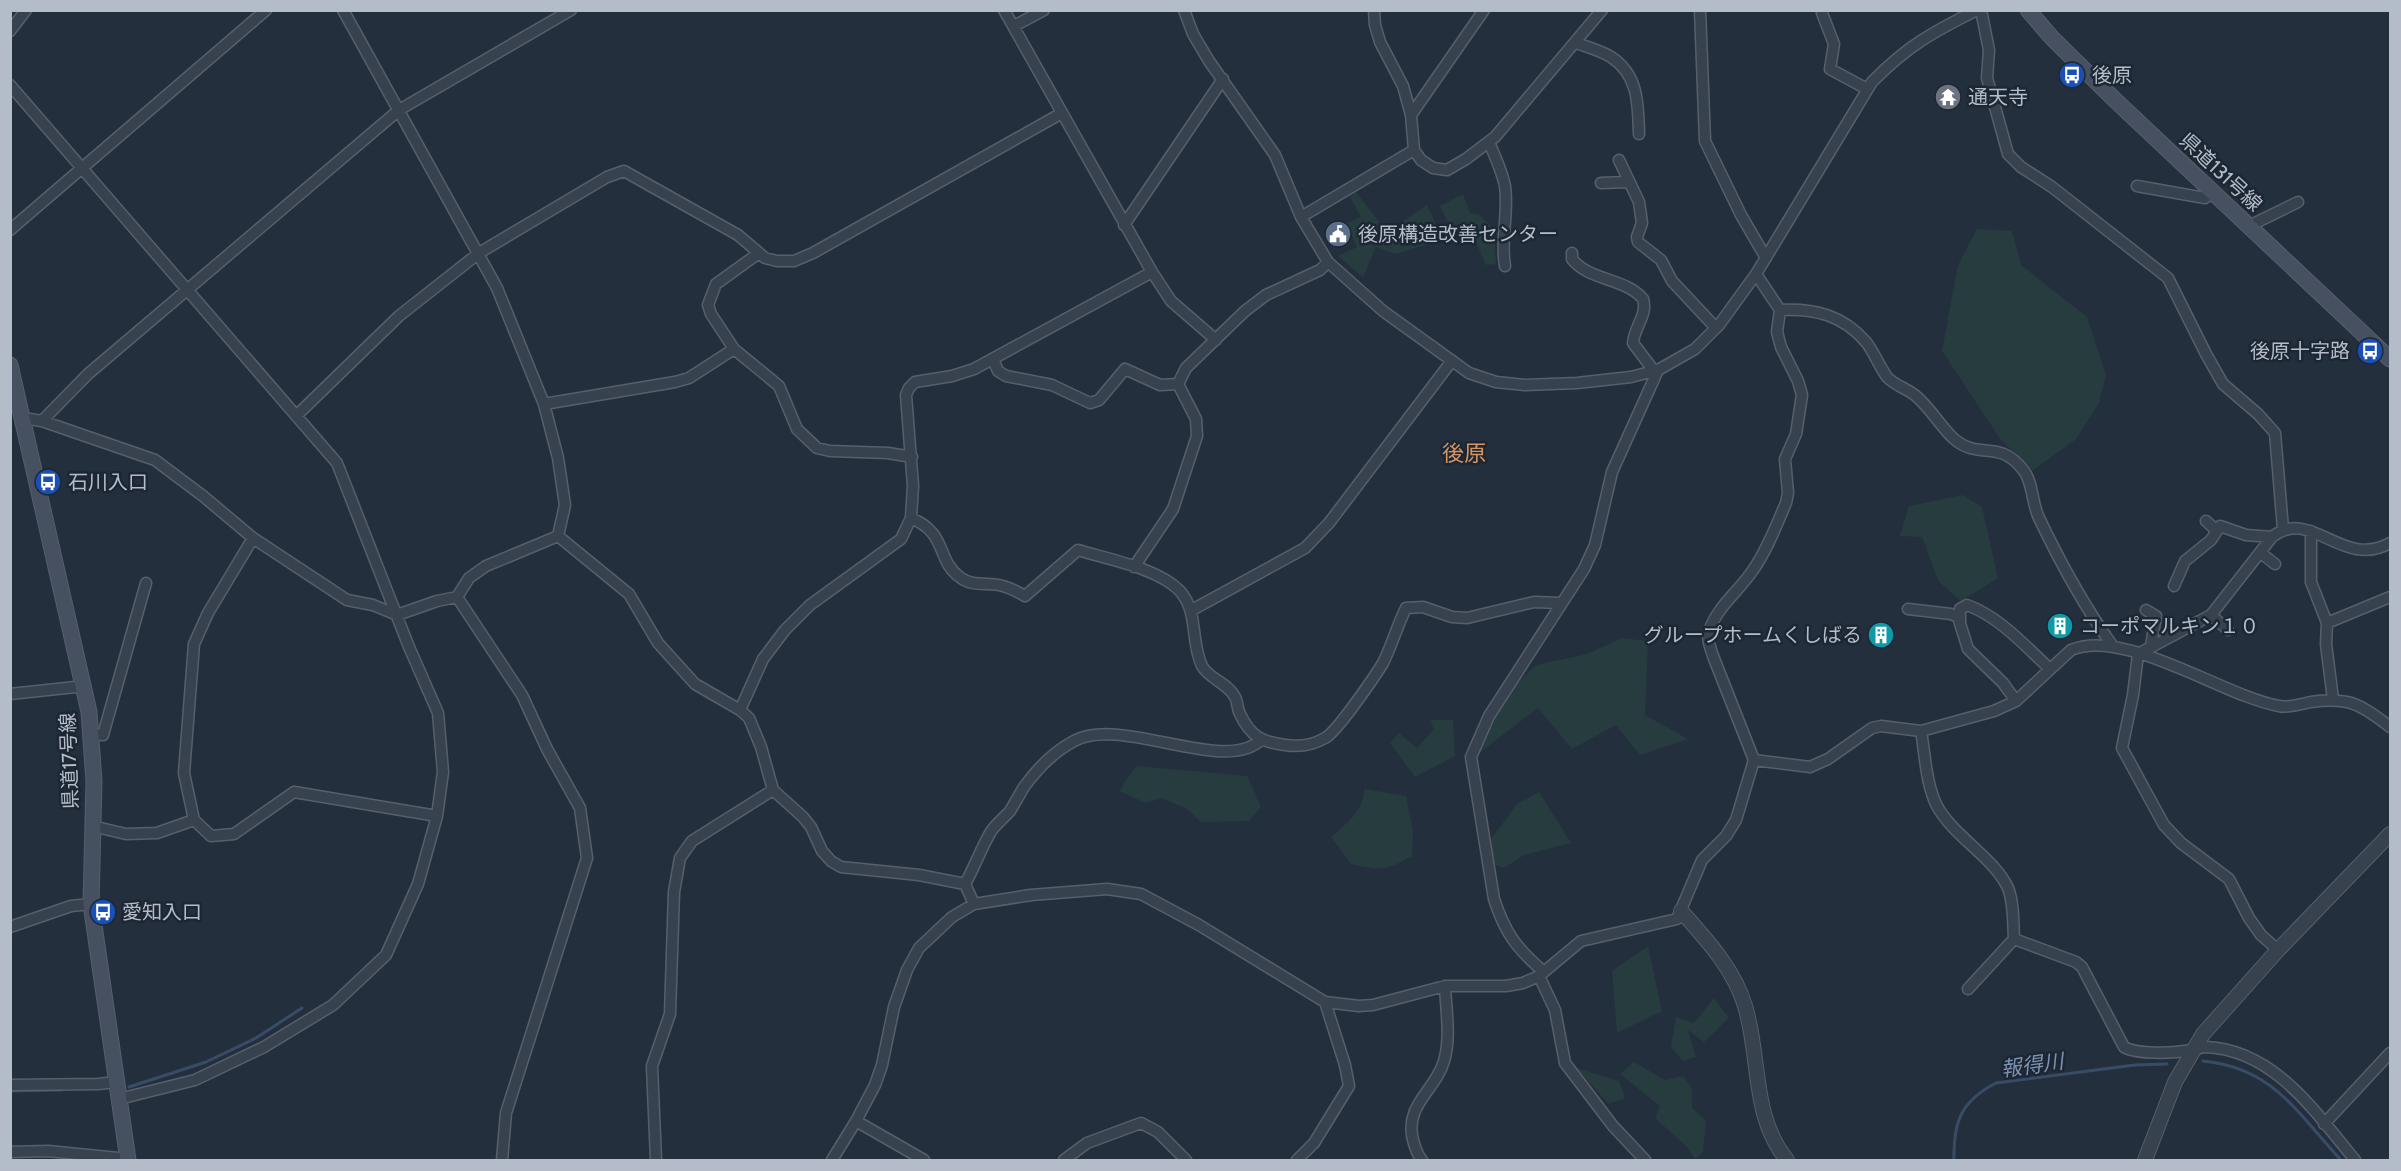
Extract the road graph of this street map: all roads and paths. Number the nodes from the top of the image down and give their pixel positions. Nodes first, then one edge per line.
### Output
1 (26, 10) edge
2 (266, 10) edge
3 (343, 10) edge
4 (571, 10) edge
5 (1004, 10) edge
6 (1044, 10) edge
7 (1184, 10) edge
8 (1374, 10) edge
9 (1484, 10) edge
10 (1602, 10) edge
11 (1700, 10) edge
12 (1979, 10) edge
13 (2028, 10) edge
14 (1822, 12) dead end
15 (1014, 26) junction
16 (10, 31) edge
17 (1576, 43) junction
18 (1223, 79) junction
19 (10, 85) edge
20 (1867, 89) junction
21 (399, 110) junction
22 (1062, 113) junction
23 (1412, 115) junction
24 (1640, 134) dead end
25 (1489, 142) junction
26 (1414, 150) junction
27 (1619, 160) dead end
28 (81, 168) junction
29 (1628, 182) junction
30 (1601, 183) dead end
31 (2138, 186) dead end
32 (2212, 192) junction
33 (2298, 202) dead end
34 (1301, 217) junction
35 (1124, 225) junction
36 (2249, 226) junction
37 (10, 230) edge
38 (479, 253) junction
39 (759, 253) junction
40 (1572, 253) dead end
41 (1766, 258) junction
42 (1328, 262) junction
43 (1505, 266) dead end
44 (1152, 272) junction
45 (1756, 274) junction
46 (188, 291) junction
47 (1780, 310) junction
48 (1716, 328) junction
49 (1216, 340) junction
50 (734, 349) junction
51 (993, 359) junction
52 (2391, 359) edge
53 (1451, 362) junction
54 (10, 365) edge
55 (1656, 371) junction
56 (1178, 384) junction
57 (544, 405) junction
58 (296, 416) junction
59 (23, 418) junction
60 (42, 422) junction
61 (912, 457) junction
62 (911, 518) junction
63 (2206, 521) dead end
64 (2283, 529) junction
65 (2216, 530) junction
66 (2311, 531) junction
67 (558, 536) junction
68 (2272, 537) junction
69 (253, 538) junction
70 (2391, 543) edge
71 (2261, 554) junction
72 (2274, 564) dead end
73 (1134, 567) junction
74 (146, 583) dead end
75 (2174, 586) dead end
76 (457, 597) junction
77 (2391, 597) edge
78 (1561, 603) junction
79 (1908, 609) dead end
80 (1192, 610) junction
81 (2146, 610) dead end
82 (397, 615) junction
83 (2211, 615) junction
84 (1960, 622) junction
85 (2327, 623) junction
86 (2228, 630) dead end
87 (2112, 645) junction
88 (2151, 646) junction
89 (2138, 654) junction
90 (2050, 669) junction
91 (85, 686) junction
92 (10, 694) edge
93 (2333, 699) junction
94 (2016, 701) junction
95 (740, 710) junction
96 (2391, 727) edge
97 (1921, 731) junction
98 (92, 734) junction
99 (1261, 740) junction
100 (1754, 759) junction
101 (773, 790) junction
102 (437, 816) junction
103 (194, 820) junction
104 (92, 826) junction
105 (2391, 834) edge
106 (965, 884) junction
107 (91, 904) junction
108 (974, 904) junction
109 (1681, 910) junction
110 (10, 927) edge
111 (2014, 939) junction
112 (2278, 950) junction
113 (1542, 974) junction
114 (1445, 986) junction
115 (1968, 989) dead end
116 (1325, 1002) junction
117 (2192, 1050) junction
118 (2391, 1053) edge
119 (116, 1082) junction
120 (10, 1085) edge
121 (119, 1099) junction
122 (856, 1121) junction
123 (2324, 1124) junction
124 (10, 1152) edge
125 (128, 1160) edge
126 (502, 1161) edge
127 (656, 1161) edge
128 (832, 1161) edge
129 (924, 1161) edge
130 (1065, 1161) edge
131 (1185, 1161) edge
132 (1297, 1161) edge
133 (1422, 1161) edge
134 (1646, 1161) edge
135 (1787, 1161) edge
136 (2145, 1161) edge
137 (2355, 1161) edge

1 - 16 street
2 - 28 street
3 - 21 street
4 - 21 street
5 - 15 street
6 - 15 street
7 - 18 street
8 - 23 street
9 - 23 street
10 - 17 street
11 - 41 street
12 - 20 street
12 - 64 street
13 - 32 main road, 県道131号線
14 - 20 street
15 - 22 street
17 - 24 street
17 - 25 street
18 - 34 street
18 - 35 street
19 - 28 street
20 - 41 street
21 - 38 street
21 - 46 street
22 - 35 street
22 - 39 street
23 - 26 street
25 - 26 street
25 - 43 street
26 - 34 street
27 - 29 street
28 - 37 street
28 - 46 street
29 - 30 street
29 - 48 street
31 - 32 street
32 - 36 main road, 県道131号線
33 - 36 street
34 - 42 street
35 - 44 street
36 - 52 main road, 県道131号線
38 - 39 street
38 - 57 street
38 - 58 street
39 - 50 street
40 - 55 street
41 - 45 street
42 - 49 street
42 - 53 street
44 - 49 street
44 - 51 street
45 - 47 street
45 - 48 street
46 - 58 street
46 - 60 street
47 - 87 street
47 - 100 street
48 - 55 street
49 - 56 street
50 - 57 street
50 - 61 street
51 - 56 street
51 - 61 street
53 - 55 street
53 - 80 street
54 - 59 main road, 県道17号線
55 - 78 street
56 - 73 street
57 - 67 street
58 - 82 street
59 - 60 street
59 - 91 main road, 県道17号線
60 - 69 street
61 - 62 street
62 - 73 street
62 - 95 street
63 - 65 street
64 - 66 street
64 - 68 street
65 - 68 street
65 - 75 street
66 - 70 street
66 - 85 street
67 - 76 street
67 - 95 street
68 - 71 street
69 - 82 street
69 - 103 street
71 - 72 street
71 - 83 street
73 - 80 street
74 - 98 street
76 - 82 street
76 - 126 street
77 - 85 street
78 - 99 street
78 - 113 street
79 - 84 street
80 - 99 street
81 - 88 street
82 - 102 street
83 - 86 street
83 - 88 street
84 - 90 street
84 - 94 street
85 - 93 street
87 - 89 street
87 - 90 street
88 - 89 street
89 - 93 street
89 - 112 street
90 - 94 street
91 - 92 street
91 - 98 main road, 県道17号線
93 - 96 street
94 - 97 street
95 - 101 street
97 - 100 street
97 - 111 street
98 - 104 main road, 県道17号線
99 - 106 street
100 - 109 street
101 - 106 street
101 - 127 street
102 - 103 street
102 - 121 street
103 - 104 street
104 - 107 main road, 県道17号線
105 - 112 street
106 - 108 street
107 - 110 street
107 - 119 main road, 県道17号線
108 - 116 street
108 - 122 street
109 - 113 street
109 - 135 street
111 - 115 street
111 - 117 street
112 - 117 street
113 - 114 street
113 - 134 street
114 - 116 street
114 - 133 street
116 - 132 street
117 - 123 street
117 - 136 street
118 - 123 street
119 - 120 street
119 - 121 main road, 県道17号線
121 - 125 main road, 県道17号線
122 - 128 street
122 - 129 street
123 - 137 street
124 - 125 street
130 - 131 street

